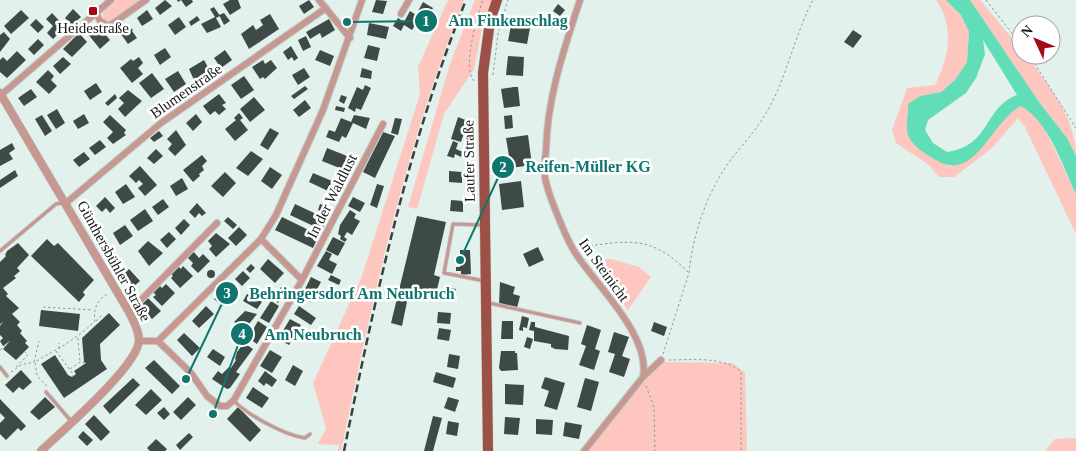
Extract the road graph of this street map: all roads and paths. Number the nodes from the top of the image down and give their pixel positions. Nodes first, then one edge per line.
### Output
1 (111, 0) edge
2 (146, 0) edge
3 (319, 0) edge
4 (362, 0) edge
5 (409, 0) edge
6 (483, 0) edge
7 (497, 0) edge
8 (508, 0) edge
9 (580, 0) edge
10 (813, 0) edge
11 (986, 0) edge
12 (326, 8) junction
13 (96, 13) junction
14 (401, 14) dead end
15 (1011, 32) edge
16 (498, 34) dead end
17 (350, 38) junction
18 (1035, 65) edge
19 (483, 89) junction
20 (1, 94) edge
21 (383, 124) dead end
22 (1076, 128) edge
23 (66, 203) junction
24 (216, 223) dead end
25 (485, 225) junction
26 (261, 239) junction
27 (568, 243) junction
28 (0, 251) edge
29 (689, 273) junction
30 (302, 280) junction
31 (486, 282) junction
32 (115, 289) junction
33 (486, 303) junction
34 (43, 307) dead end
35 (94, 310) junction
36 (129, 312) junction
37 (104, 317) dead end
38 (96, 320) junction
39 (3, 322) dead end
40 (99, 322) dead end
41 (580, 323) dead end
42 (0, 325) edge
43 (91, 326) junction
44 (93, 328) dead end
45 (78, 338) junction
46 (39, 341) dead end
47 (139, 341) junction
48 (158, 341) junction
49 (10, 342) dead end
50 (60, 343) dead end
51 (78, 345) junction
52 (82, 345) dead end
53 (59, 349) junction
54 (0, 350) edge
55 (56, 350) junction
56 (24, 351) dead end
57 (60, 356) junction
58 (57, 358) dead end
59 (661, 360) junction
60 (34, 362) junction
61 (65, 362) junction
62 (80, 362) junction
63 (86, 363) dead end
64 (61, 365) dead end
65 (0, 367) edge
66 (69, 369) junction
67 (14, 370) junction
68 (66, 371) dead end
69 (7, 376) joint
70 (72, 377) dead end
71 (643, 377) junction
72 (48, 391) joint
73 (234, 400) junction
74 (72, 422) junction
75 (310, 434) dead end
76 (41, 451) edge
77 (488, 451) edge
78 (584, 451) edge
79 (655, 451) edge
80 (741, 451) edge

1 - 13 street
2 - 13 street
3 - 12 street
4 - 17 street
5 - 14 street
6 - 19 path
7 - 19 main road, Laufer Straße
8 - 16 path
9 - 27 street, Im Steinicht
10 - 29 path
11 - 15 path
12 - 17 street
12 - 23 street, Blumenstraße
13 - 20 street
17 - 26 street
18 - 22 path
19 - 25 main road, Laufer Straße
20 - 23 street, Günthersbühler Straße
21 - 30 street, In der Waldlust
23 - 28 lane
23 - 32 street, Günthersbühler Straße
24 - 36 street
25 - 31 main road, Laufer Straße
25 - 31 lane
26 - 30 street
26 - 48 street
27 - 29 path
27 - 71 street, Im Steinicht
29 - 59 path
30 - 73 street, In der Waldlust
31 - 33 main road, Laufer Straße
32 - 35 path
32 - 36 street, Günthersbühler Straße
33 - 41 lane
33 - 77 main road, Laufer Straße
34 - 35 path
35 - 38 path
36 - 47 street, Günthersbühler Straße
37 - 38 path
38 - 40 path
38 - 43 path
39 - 42 path
43 - 44 path
43 - 45 path
45 - 51 path
45 - 53 path
46 - 60 path
47 - 48 street
47 - 74 street, Günthersbühler Straße
48 - 73 street
49 - 54 path
50 - 53 path
51 - 52 path
51 - 62 path
53 - 55 path
55 - 57 path
55 - 60 path
56 - 67 path
57 - 58 path
57 - 61 path
59 - 71 street
59 - 80 path
60 - 67 path
60 - 72 path
61 - 64 path
61 - 66 path
62 - 63 path
62 - 66 path
65 - 69 lane
66 - 68 path
66 - 70 path
67 - 69 path
71 - 78 street
71 - 79 path
72 - 74 lane
73 - 75 lane
74 - 76 street, Günthersbühler Straße

